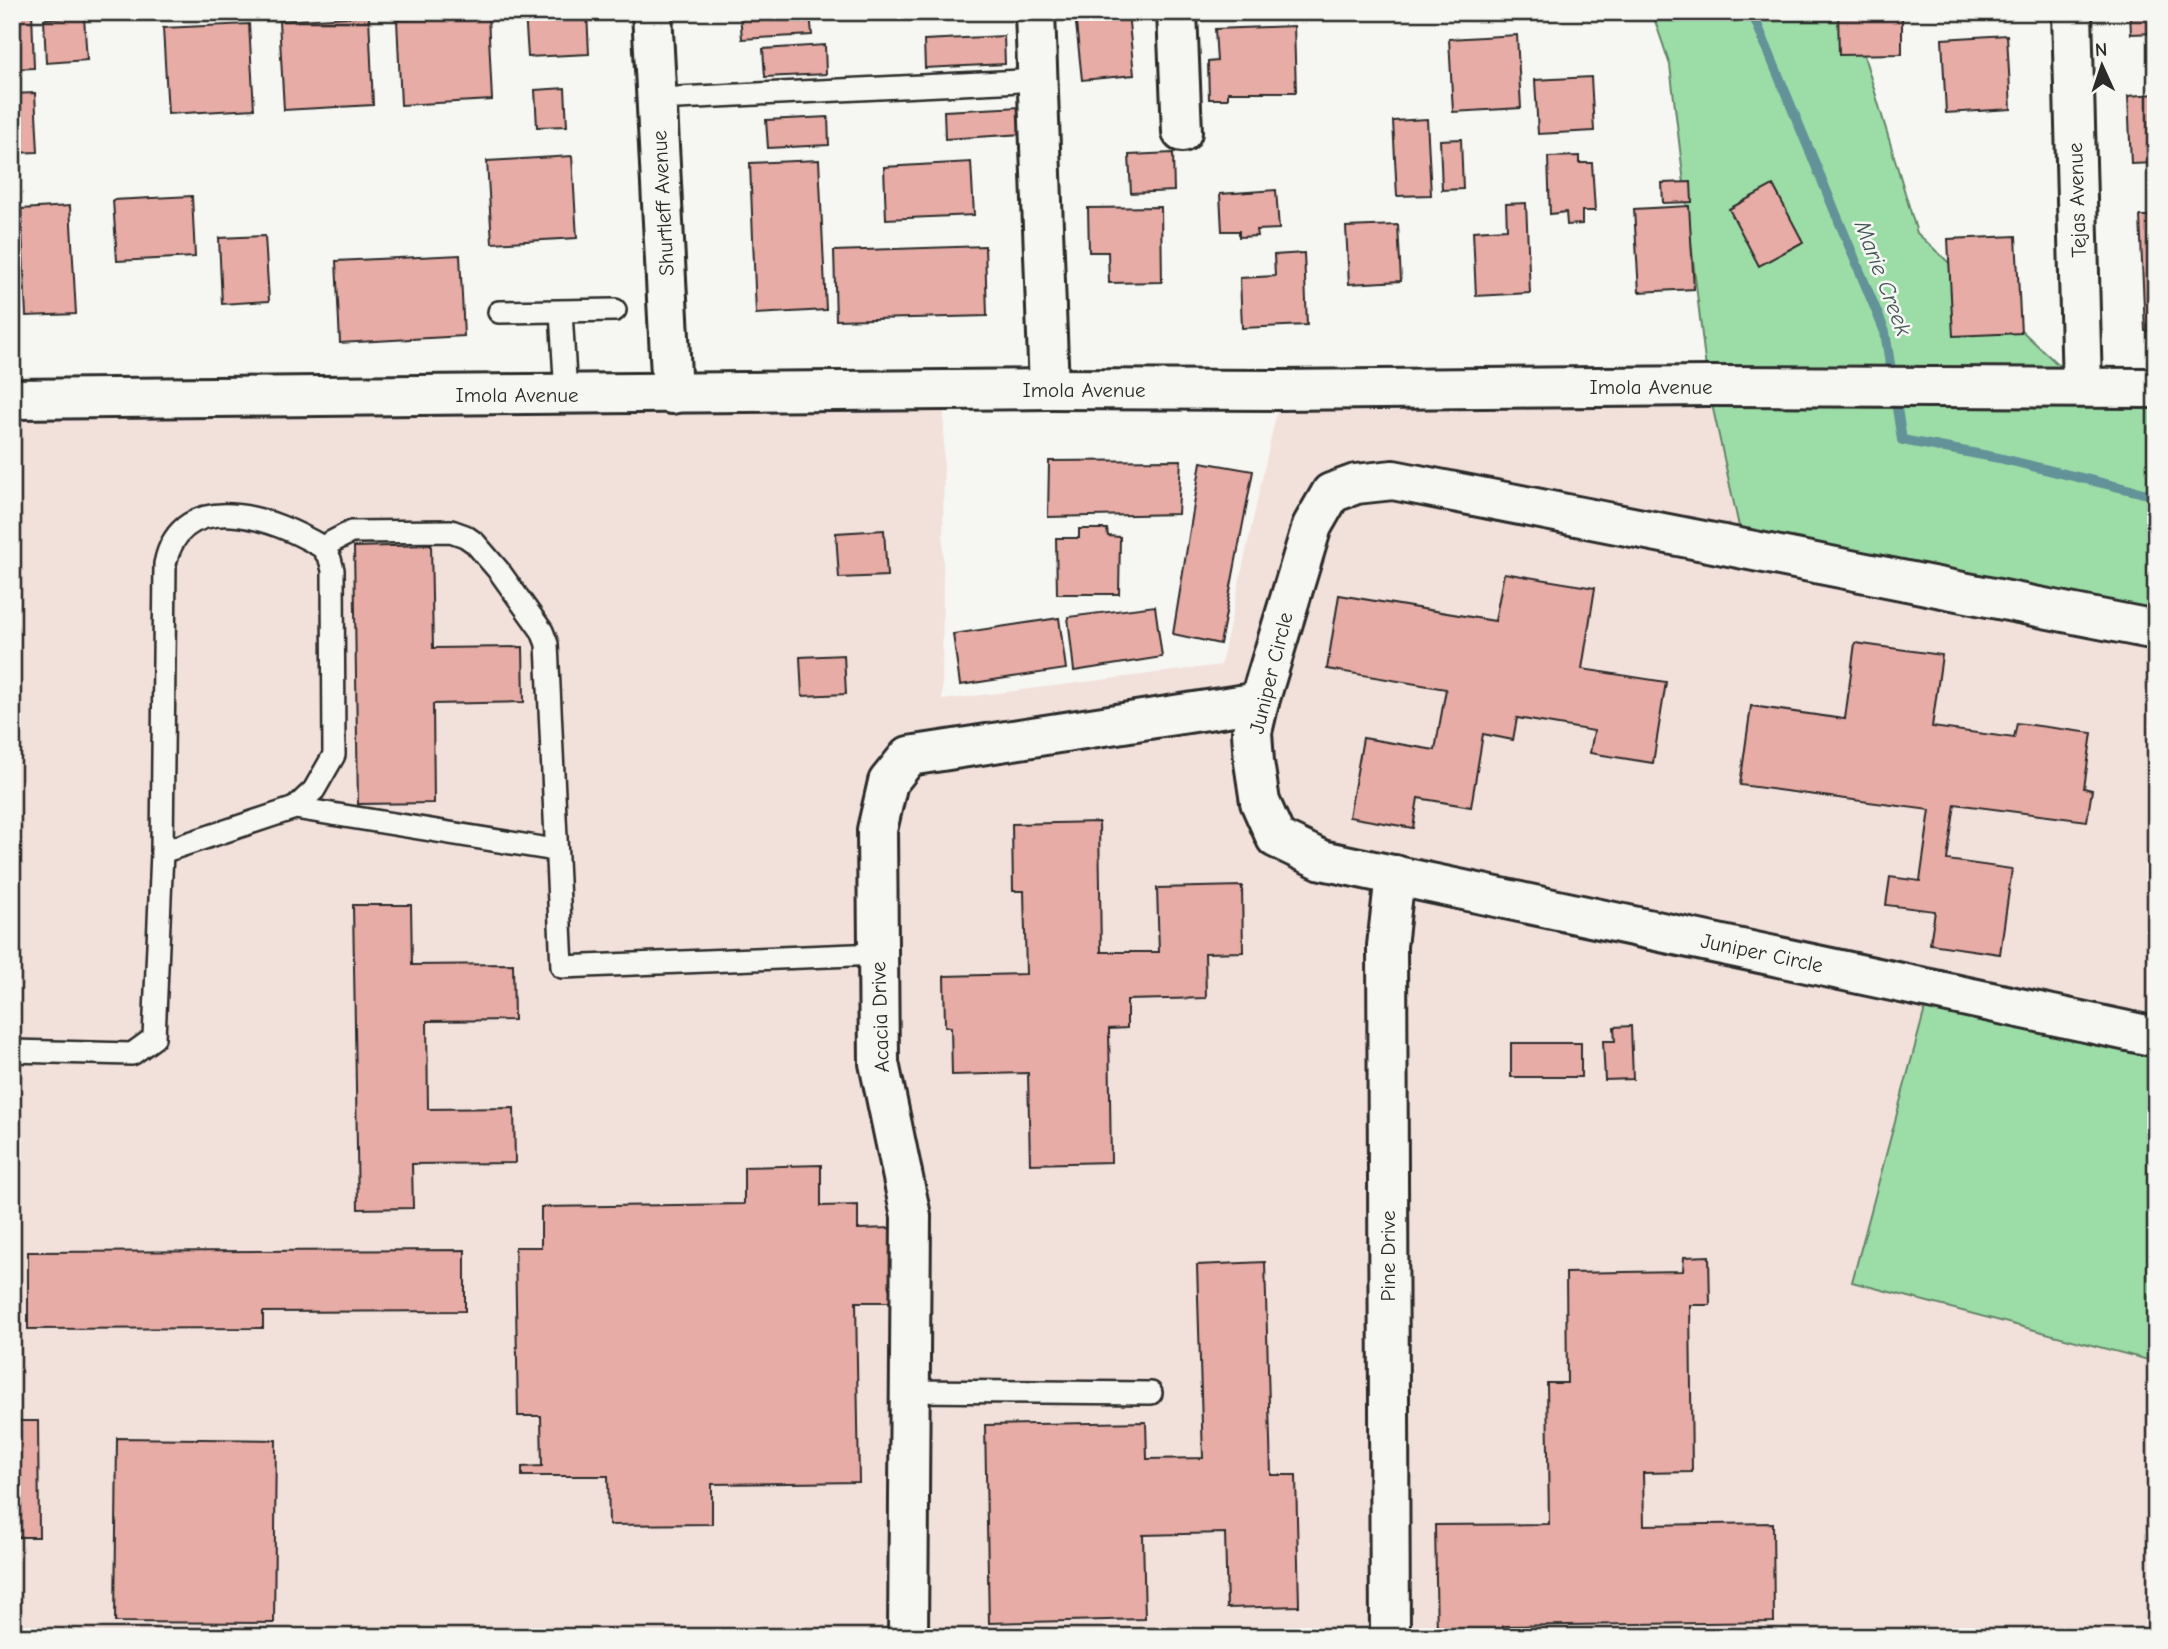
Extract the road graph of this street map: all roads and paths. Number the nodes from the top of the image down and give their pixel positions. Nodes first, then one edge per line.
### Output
1 (652, 12) edge
2 (1035, 12) edge
3 (1177, 12) edge
4 (2072, 12) edge
5 (1039, 80) junction
6 (658, 99) junction
7 (1182, 132) dead end
8 (615, 310) dead end
9 (499, 312) dead end
10 (561, 312) junction
11 (2082, 387) junction
12 (2156, 388) edge
13 (1049, 389) junction
14 (673, 394) junction
15 (566, 395) junction
16 (12, 399) edge
17 (322, 547) junction
18 (2156, 630) edge
19 (1259, 702) junction
20 (295, 808) junction
21 (555, 850) junction
22 (162, 852) junction
23 (1395, 875) junction
24 (878, 954) junction
25 (2156, 1037) edge
26 (12, 1051) edge
27 (910, 1391) junction
28 (1151, 1393) dead end
29 (908, 1637) edge
30 (1390, 1637) edge

1 - 6 street, Shurtleff Avenue
2 - 5 street
3 - 7 street
4 - 11 street, Tejas Avenue
5 - 6 lane
5 - 13 street
6 - 14 street, Shurtleff Avenue
8 - 10 lane
9 - 10 lane
10 - 15 lane
11 - 12 street, Imola Avenue
11 - 13 street, Imola Avenue
13 - 14 street, Imola Avenue
14 - 15 street, Imola Avenue
15 - 16 street, Imola Avenue
17 - 20 lane
17 - 21 lane
17 - 22 lane
18 - 19 street, Juniper Circle
19 - 23 street, Juniper Circle
19 - 24 street, Acacia Drive
20 - 21 lane
20 - 22 lane
21 - 24 lane
22 - 26 lane
23 - 25 street, Juniper Circle
23 - 30 street, Pine Drive
24 - 27 street, Acacia Drive
27 - 28 lane
27 - 29 street, Acacia Drive

